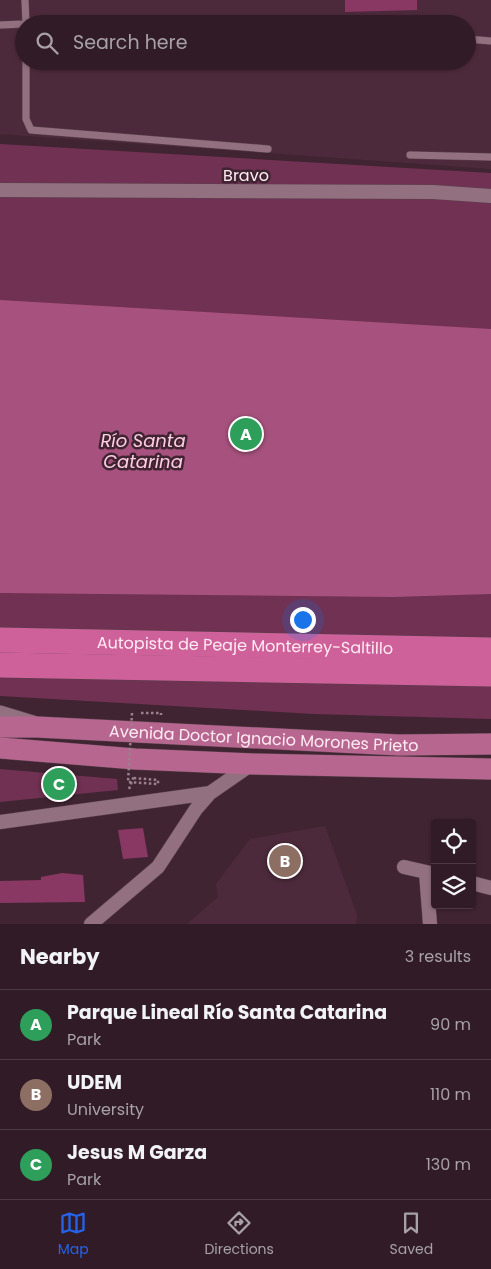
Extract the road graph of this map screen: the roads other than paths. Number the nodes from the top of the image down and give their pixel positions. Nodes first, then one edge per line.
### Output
1 (25, 0) edge
2 (25, 15) edge
3 (15, 24) edge
4 (0, 25) edge
5 (476, 40) edge
6 (491, 41) edge
7 (26, 70) edge
8 (268, 149) dead end
9 (410, 155) dead end
10 (491, 157) edge
11 (0, 190) edge
12 (491, 196) edge
13 (0, 640) edge
14 (491, 650) edge
15 (0, 665) edge
16 (491, 674) edge
17 (0, 715) edge
18 (0, 727) edge
19 (37, 727) junction
20 (491, 744) edge
21 (0, 748) edge
22 (42, 752) junction
23 (0, 756) edge
24 (253, 764) junction
25 (491, 769) edge
26 (210, 793) junction
27 (0, 822) edge
28 (404, 867) dead end
29 (431, 874) edge
30 (476, 884) edge
31 (491, 888) edge
32 (91, 924) edge
33 (430, 924) edge

1 - 2 lane
3 - 4 lane
5 - 6 lane
7 - 8 lane
9 - 10 lane
11 - 12 street, Bravo
13 - 14 highway, Autopista de Peaje Monterrey-Saltillo
15 - 16 highway, Autopista de Peaje Monterrey-Saltillo
17 - 19 main road, Avenida Doctor Ignacio Morones Prieto
18 - 19 main road, Avenida Doctor Ignacio Morones Prieto
19 - 20 main road, Avenida Doctor Ignacio Morones Prieto
21 - 22 main road, Avenida Doctor Ignacio Morones Prieto
22 - 23 main road, Avenida Doctor Ignacio Morones Prieto
22 - 24 main road, Avenida Doctor Ignacio Morones Prieto
24 - 25 main road, Avenida Doctor Ignacio Morones Prieto
24 - 26 street
26 - 27 street
26 - 32 street
28 - 29 street
29 - 33 street
30 - 31 street

